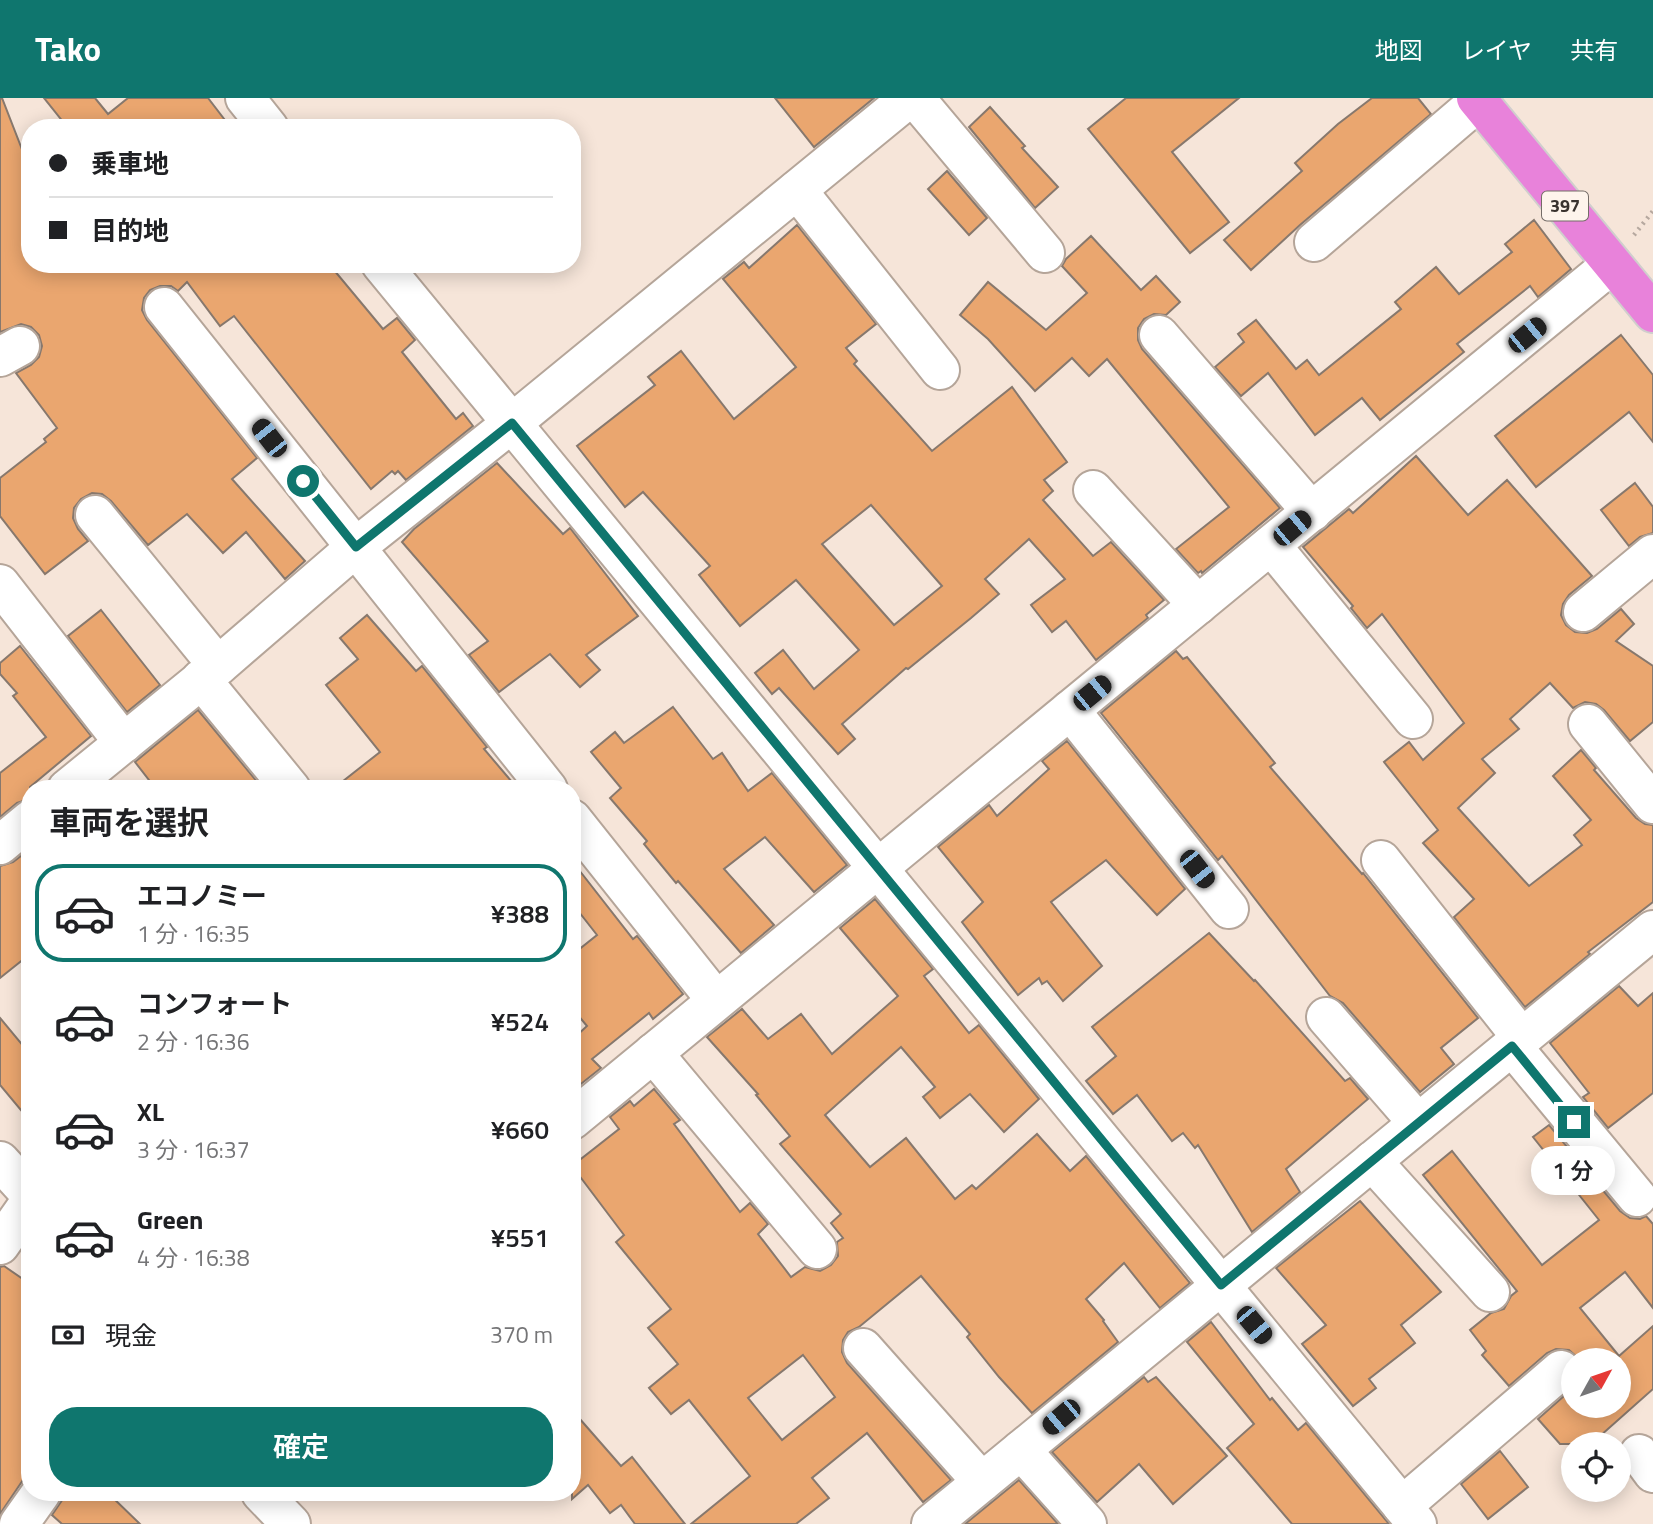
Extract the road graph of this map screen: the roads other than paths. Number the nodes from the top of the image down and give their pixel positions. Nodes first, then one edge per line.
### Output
1 (245, 98) edge
2 (909, 98) edge
3 (915, 98) edge
4 (1478, 100) edge
5 (262, 119) edge
6 (797, 190) junction
7 (1314, 242) dead end
8 (1045, 253) dead end
9 (1612, 264) junction
10 (389, 273) edge
11 (164, 307) dead end
12 (1653, 313) edge
13 (1158, 335) dead end
14 (940, 370) dead end
15 (512, 423) junction
16 (1093, 490) dead end
17 (1312, 512) junction
18 (95, 515) dead end
19 (1271, 545) junction
20 (356, 547) junction
21 (1653, 554) edge
22 (0, 584) edge
23 (1198, 605) junction
24 (1583, 612) dead end
25 (209, 672) junction
26 (1070, 710) junction
27 (1413, 719) dead end
28 (1588, 724) dead end
29 (124, 743) junction
30 (78, 780) edge
31 (285, 780) edge
32 (541, 780) edge
33 (1653, 804) edge
34 (21, 828) edge
35 (581, 830) edge
36 (0, 845) edge
37 (1381, 860) dead end
38 (878, 868) junction
39 (1228, 909) dead end
40 (1651, 935) edge
41 (716, 1000) junction
42 (1326, 1017) dead end
43 (1517, 1042) junction
44 (653, 1054) junction
45 (581, 1113) edge
46 (1418, 1123) junction
47 (0, 1161) edge
48 (1372, 1161) junction
49 (21, 1184) edge
50 (1637, 1197) dead end
51 (21, 1215) edge
52 (0, 1245) edge
53 (817, 1248) dead end
54 (1221, 1285) junction
55 (1490, 1292) dead end
56 (863, 1348) dead end
57 (1561, 1370) dead end
58 (1021, 1450) junction
59 (982, 1482) junction
60 (35, 1501) edge
61 (269, 1501) edge
62 (1410, 1515) edge
63 (19, 1524) edge
64 (291, 1524) edge
65 (932, 1524) edge
66 (1087, 1524) edge

1 - 5 street
2 - 6 street
3 - 8 street
4 - 7 street
4 - 9 highway, 397
6 - 14 street
6 - 15 street
9 - 12 highway, 397
9 - 17 street
10 - 15 street
11 - 20 street
13 - 17 street
15 - 20 street
15 - 38 street
16 - 23 street
17 - 19 street
18 - 25 street
19 - 23 street
19 - 27 street
20 - 25 street
20 - 32 street
21 - 24 street
22 - 29 street
23 - 26 street
25 - 29 street
25 - 31 street
26 - 38 street
26 - 39 street
28 - 33 street
29 - 30 street
34 - 36 street
35 - 41 street
37 - 43 street
38 - 41 street
38 - 54 street
40 - 43 street
41 - 44 street
42 - 46 street
43 - 46 street
43 - 50 street
44 - 45 street
44 - 53 street
46 - 48 street
47 - 49 street
48 - 54 street
48 - 55 street
51 - 52 street
54 - 58 street
54 - 62 street
56 - 59 street
57 - 62 street
58 - 59 street
58 - 66 street
59 - 65 street
60 - 63 street
61 - 64 street

